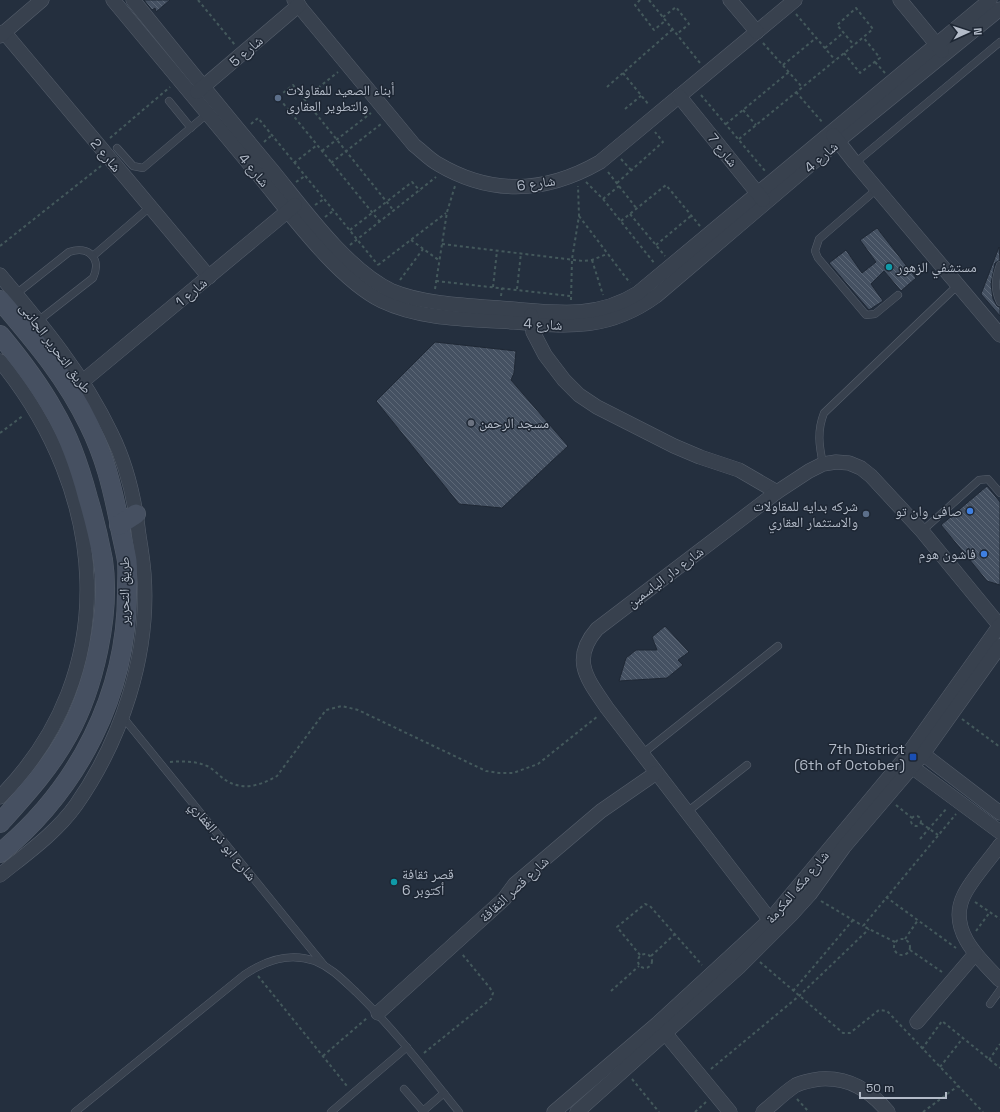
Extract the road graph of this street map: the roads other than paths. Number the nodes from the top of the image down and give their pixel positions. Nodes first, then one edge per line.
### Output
1 (42, 0) edge
2 (113, 0) edge
3 (133, 0) edge
4 (730, 0) edge
5 (900, 0) edge
6 (990, 0) edge
7 (299, 2) edge
8 (792, 3) edge
9 (1000, 9) edge
10 (756, 32) junction
11 (2, 34) edge
12 (1000, 42) edge
13 (940, 49) junction
14 (204, 87) junction
15 (193, 96) junction
16 (679, 96) junction
17 (169, 101) dead end
18 (208, 114) junction
19 (191, 128) junction
20 (834, 136) junction
21 (114, 153) junction
22 (855, 163) junction
23 (877, 189) junction
24 (757, 193) junction
25 (766, 204) junction
26 (150, 207) junction
27 (293, 207) junction
28 (93, 256) junction
29 (1000, 265) edge
30 (0, 275) edge
31 (209, 277) junction
32 (958, 285) junction
33 (898, 295) dead end
34 (1000, 302) edge
35 (13, 303) edge
36 (531, 317) junction
37 (38, 320) junction
38 (0, 335) edge
39 (1000, 335) edge
40 (0, 361) edge
41 (83, 381) junction
42 (823, 464) junction
43 (777, 492) junction
44 (1000, 493) edge
45 (136, 514) junction
46 (119, 525) junction
47 (922, 531) junction
48 (1000, 626) edge
49 (778, 646) dead end
50 (1000, 646) edge
51 (995, 663) edge
52 (122, 716) junction
53 (642, 754) junction
54 (923, 754) junction
55 (747, 765) dead end
56 (912, 767) junction
57 (656, 773) junction
58 (0, 797) edge
59 (687, 812) junction
60 (1000, 813) edge
61 (0, 823) edge
62 (1000, 832) edge
63 (1000, 845) edge
64 (0, 853) edge
65 (0, 875) edge
66 (770, 920) junction
67 (973, 957) junction
68 (325, 965) junction
69 (1000, 980) edge
70 (1000, 990) edge
71 (990, 1004) dead end
72 (377, 1012) junction
73 (917, 1022) dead end
74 (661, 1029) junction
75 (407, 1047) junction
76 (404, 1089) dead end
77 (444, 1093) junction
78 (577, 1108) edge
79 (424, 1111) edge
80 (556, 1111) edge
81 (75, 1112) edge
82 (331, 1112) edge
83 (459, 1112) edge
84 (730, 1112) edge
85 (763, 1112) edge
86 (888, 1112) edge

1 - 11 street
2 - 15 street, شارع 4
3 - 14 street, شارع 4
4 - 10 street
5 - 13 street
6 - 13 street, شارع 4
7 - 14 street, شارع 5
7 - 16 street, شارع 6
8 - 10 street, شارع 6
9 - 13 street, شارع 4
10 - 16 street, شارع 6
11 - 21 street, شارع 2
12 - 22 lane
13 - 20 street, شارع 4
14 - 15 street, شارع 5
14 - 27 street, شارع 4
15 - 18 street, شارع 4
16 - 24 street, شارع 7
17 - 19 lane
18 - 19 lane
18 - 27 street, شارع 4
19 - 21 lane
20 - 22 street
20 - 24 street, شارع 4
20 - 25 street, شارع 4
21 - 26 street, شارع 2
22 - 23 street
23 - 32 street
23 - 33 lane
24 - 25 street, شارع 7
24 - 36 street, شارع 4
25 - 36 street, شارع 4
26 - 28 lane
26 - 31 street, شارع 2
27 - 31 street, شارع 1
27 - 36 street, شارع 4
27 - 36 street, شارع 4
28 - 35 lane
28 - 37 lane
29 - 34 lane
30 - 35 street, طريق التحرير الجانبى
31 - 41 street, شارع 1
32 - 39 street
32 - 42 lane
35 - 37 street, طريق التحرير الجانبى
35 - 46 street, طريق التحرير
36 - 43 street
37 - 41 street, طريق التحرير الجانبى
38 - 61 street, طريق التحرير
40 - 58 street
41 - 45 street, طريق التحرير الجانبى
42 - 43 street, شارع دار الياسمين
42 - 47 street, شارع دار الياسمين
43 - 53 street, شارع دار الياسمين
44 - 47 lane
45 - 46 street
45 - 52 street, طريق التحرير الجانبى
46 - 64 street, طريق التحرير
47 - 48 street, شارع دار الياسمين
48 - 66 street, شارع مكه المكرمة
49 - 53 lane
50 - 51 street, شارع مكه المكرمة
51 - 54 street, شارع مكه المكرمة
52 - 65 street, طريق التحرير الجانبى
52 - 68 lane, شارع ابو ذر الغفاري
53 - 57 street, شارع دار الياسمين
54 - 56 street, شارع مكه المكرمة
54 - 60 street
55 - 59 lane
56 - 62 street
56 - 74 street, شارع مكه المكرمة
57 - 59 street, شارع دار الياسمين
57 - 72 street, شارع قصر الثقافة
59 - 66 street, شارع دار الياسمين
63 - 67 street
66 - 74 street, شارع مكه المكرمة
67 - 69 street
67 - 73 street
68 - 72 lane, شارع ابو ذر الغفاري
68 - 81 lane, شارع ابو ذر الغفاري
70 - 71 lane
72 - 75 lane, شارع ابو ذر الغفاري
74 - 78 street, شارع مكه المكرمة
74 - 78 street, شارع مكه المكرمة
74 - 84 street
75 - 77 lane, شارع ابو ذر الغفاري
75 - 82 lane
76 - 79 lane
77 - 79 lane
77 - 83 lane, شارع ابو ذر الغفاري
78 - 80 street, شارع مكه المكرمة
85 - 86 street

